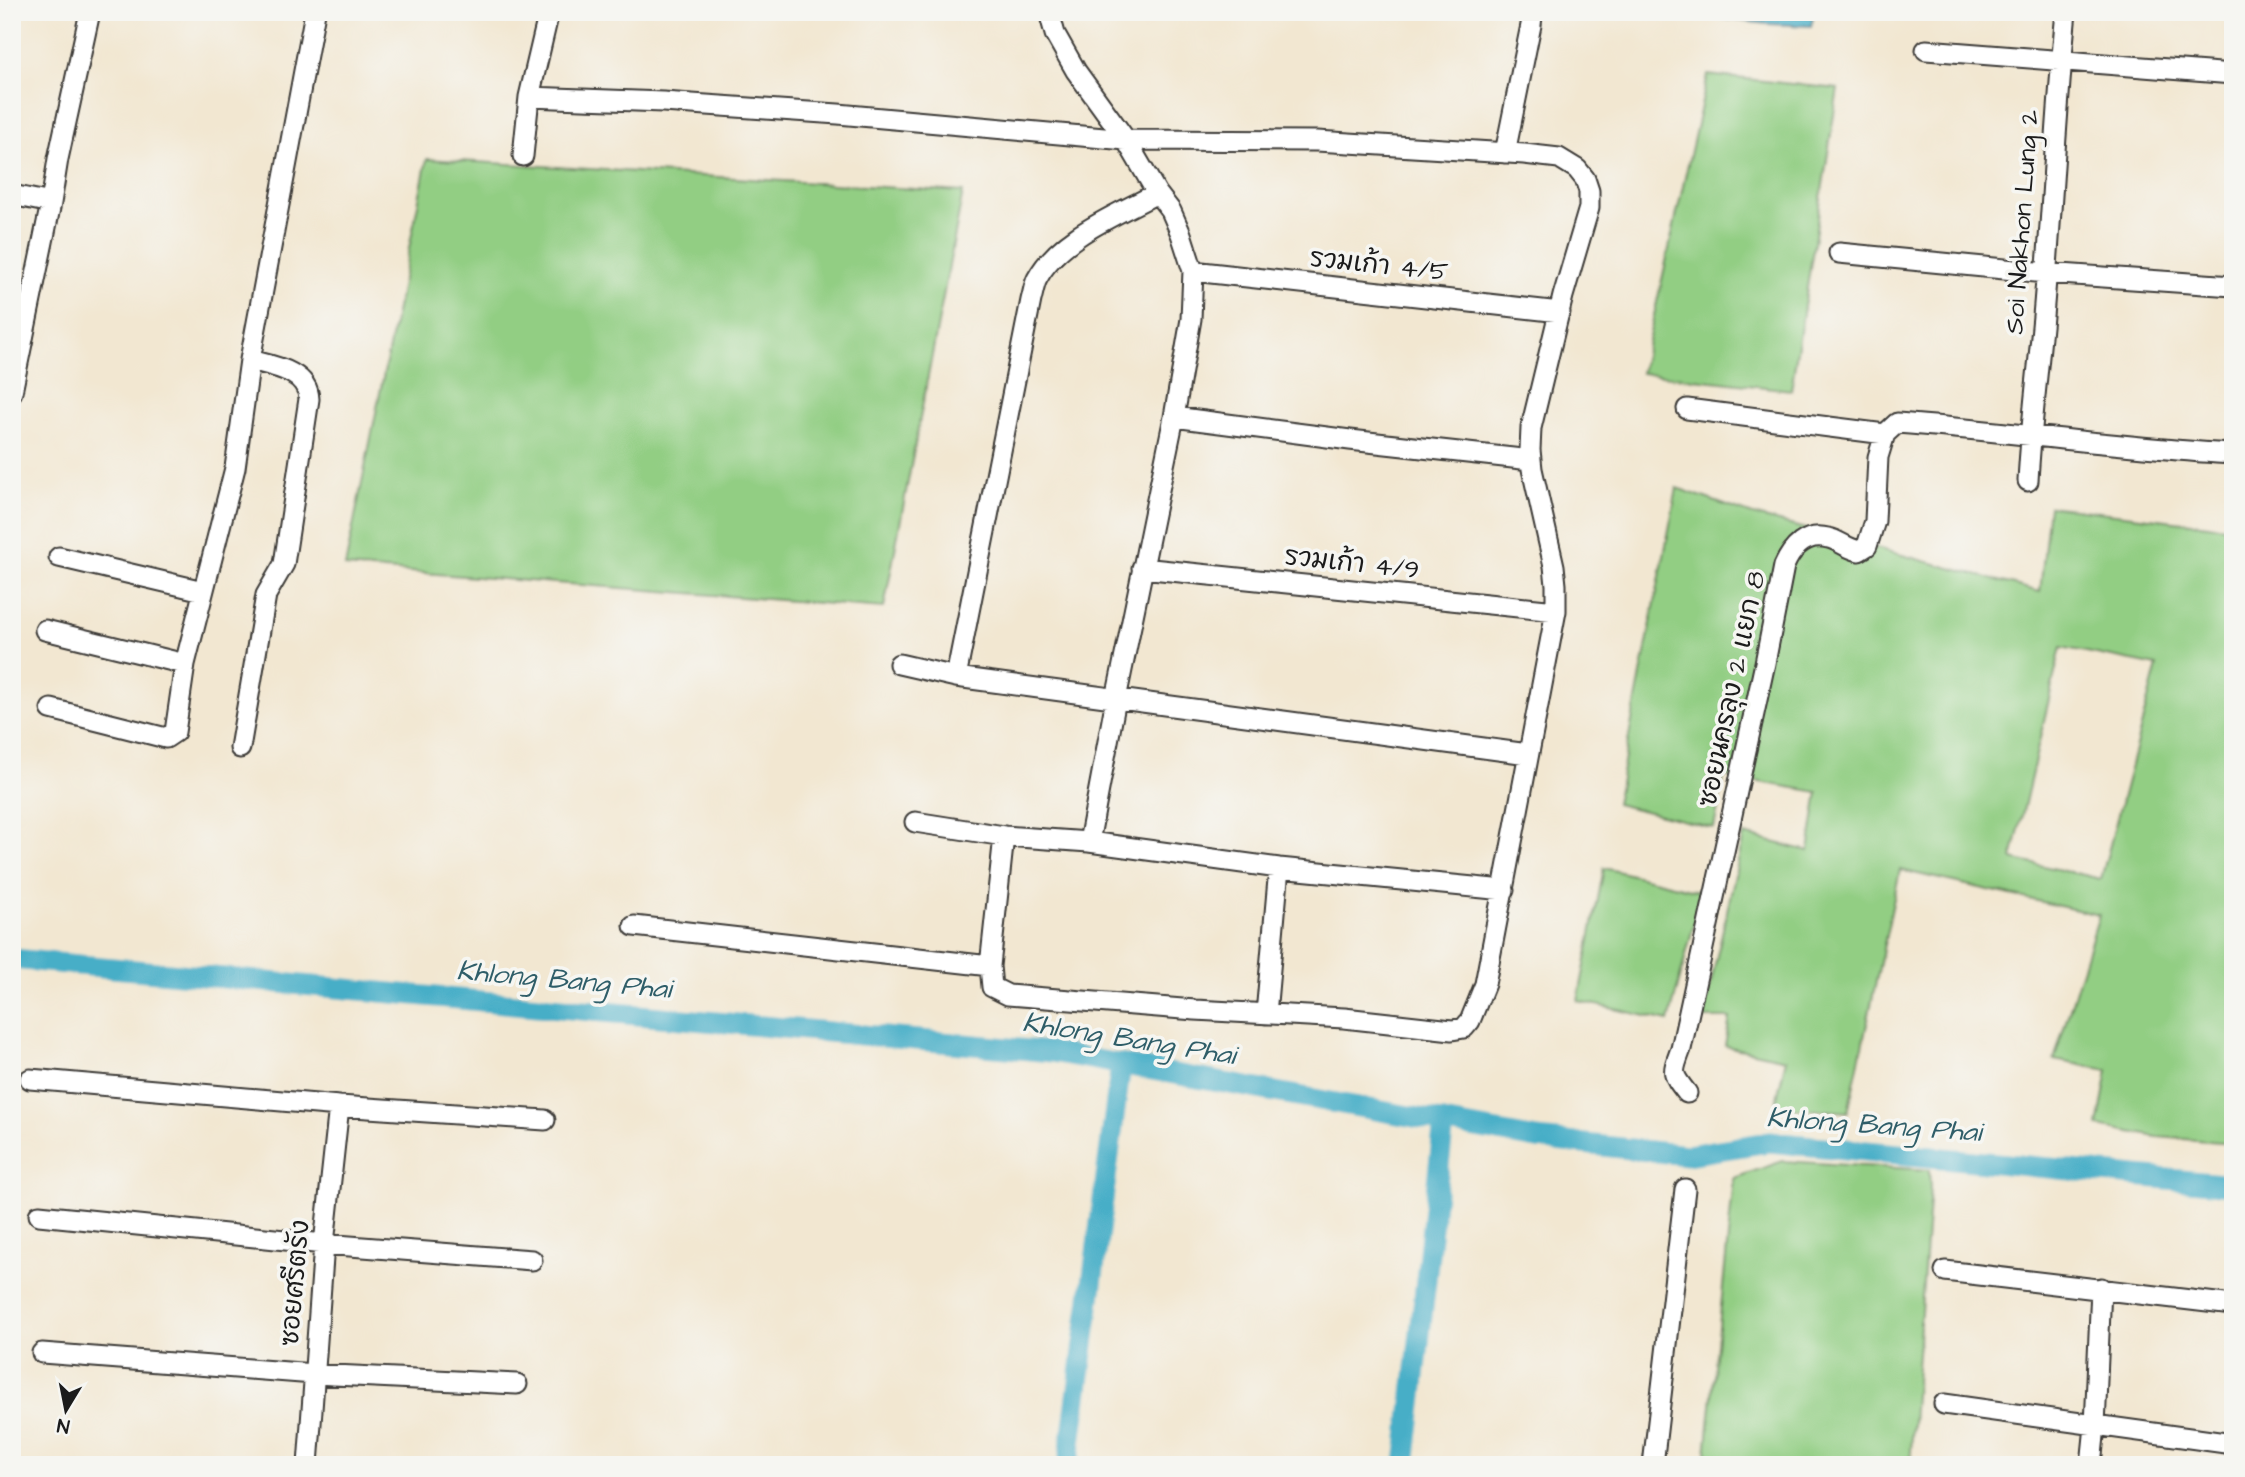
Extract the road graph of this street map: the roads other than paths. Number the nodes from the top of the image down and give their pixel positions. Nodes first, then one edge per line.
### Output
1 (90, 12) edge
2 (315, 12) edge
3 (549, 12) edge
4 (1049, 12) edge
5 (1530, 12) edge
6 (2066, 12) edge
7 (1926, 50) dead end
8 (2061, 61) junction
9 (2233, 74) edge
10 (529, 97) junction
11 (1126, 140) junction
12 (1505, 153) junction
13 (523, 156) dead end
14 (1157, 193) junction
15 (12, 195) edge
16 (51, 203) junction
17 (1839, 253) dead end
18 (1193, 271) junction
19 (2046, 273) junction
20 (2233, 286) edge
21 (1560, 312) junction
22 (250, 360) junction
23 (12, 392) edge
24 (1687, 409) dead end
25 (1174, 417) junction
26 (1885, 433) junction
27 (2030, 435) junction
28 (2233, 454) edge
29 (1531, 460) junction
30 (2028, 481) dead end
31 (59, 557) dead end
32 (1142, 568) junction
33 (202, 591) junction
34 (1556, 611) junction
35 (45, 630) dead end
36 (185, 664) junction
37 (899, 664) dead end
38 (956, 677) junction
39 (1116, 699) junction
40 (51, 709) dead end
41 (240, 748) dead end
42 (1528, 754) junction
43 (915, 822) dead end
44 (1004, 836) junction
45 (1089, 842) junction
46 (1279, 868) junction
47 (1504, 890) junction
48 (634, 926) dead end
49 (990, 966) junction
50 (1266, 1014) junction
51 (30, 1079) dead end
52 (1687, 1093) dead end
53 (339, 1106) junction
54 (545, 1120) dead end
55 (1685, 1189) dead end
56 (39, 1215) dead end
57 (324, 1244) junction
58 (532, 1260) dead end
59 (1945, 1270) dead end
60 (2101, 1288) junction
61 (2233, 1305) edge
62 (42, 1353) dead end
63 (314, 1374) junction
64 (517, 1384) dead end
65 (1944, 1404) dead end
66 (2095, 1426) junction
67 (2233, 1444) edge
68 (308, 1465) edge
69 (1653, 1465) edge
70 (2091, 1465) edge

1 - 16 street
2 - 22 street
3 - 10 street
4 - 11 street
5 - 12 street
6 - 8 street, Soi Nakhon Lung 2
7 - 8 street
8 - 9 street
8 - 19 street, Soi Nakhon Lung 2
10 - 11 street
10 - 13 street
11 - 12 street
11 - 14 street
12 - 21 street
14 - 18 street
14 - 38 street
15 - 16 street
16 - 23 street
17 - 19 street
18 - 21 street, รวมเก้า 4/5
18 - 25 street
19 - 20 street
19 - 27 street, Soi Nakhon Lung 2
21 - 29 street
22 - 33 street
22 - 41 street
24 - 26 street
25 - 29 street
25 - 32 street
26 - 27 street
26 - 52 street, ซอยนครลุง 2 แยก 8
27 - 28 street
27 - 30 street, Soi Nakhon Lung 2
29 - 34 street
31 - 33 street
32 - 34 street, รวมเก้า 4/9
32 - 39 street
33 - 36 street
34 - 42 street
35 - 36 street
36 - 40 street
37 - 38 street
38 - 39 street
39 - 42 street
39 - 45 street
42 - 47 street
43 - 44 street
44 - 45 street
44 - 49 street
45 - 46 street
46 - 47 street
46 - 50 street
47 - 50 street
48 - 49 street
49 - 50 street
51 - 53 street
53 - 54 street
53 - 57 street, ซอยศรีตรัง
55 - 69 street
56 - 57 street
57 - 58 street
57 - 63 street, ซอยศรีตรัง
59 - 60 street
60 - 61 street
60 - 66 street
62 - 63 street
63 - 64 street
63 - 68 street, ซอยศรีตรัง
65 - 66 street
66 - 67 street
66 - 70 street

